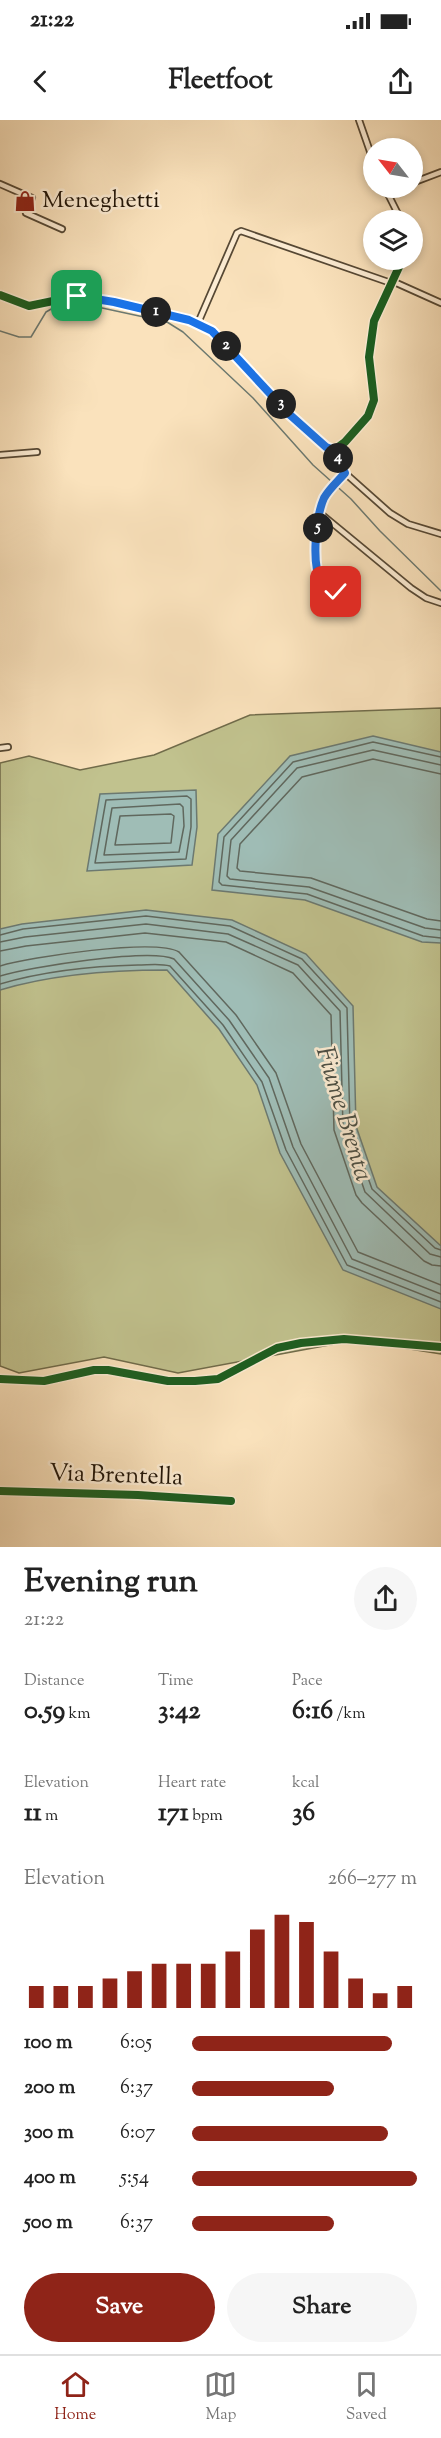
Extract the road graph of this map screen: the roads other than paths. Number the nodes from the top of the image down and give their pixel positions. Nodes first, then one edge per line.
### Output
1 (358, 120) edge
2 (365, 138) edge
3 (441, 172) edge
4 (423, 179) edge
5 (0, 184) edge
6 (62, 229) dead end
7 (397, 270) edge
8 (391, 282) junction
9 (0, 295) edge
10 (441, 303) edge
11 (198, 323) junction
12 (334, 450) junction
13 (37, 452) dead end
14 (0, 455) edge
15 (345, 473) junction
16 (320, 513) junction
17 (441, 534) edge
18 (336, 592) dead end
19 (441, 603) edge
20 (8, 747) dead end
21 (0, 748) edge
22 (0, 1491) edge
23 (231, 1501) dead end

1 - 2 street
3 - 4 street
5 - 6 street
7 - 8 street
8 - 10 street
8 - 11 street
8 - 12 street
9 - 11 street
11 - 12 street
12 - 15 street
13 - 14 street
15 - 16 street
15 - 17 street
16 - 18 street
16 - 19 street
20 - 21 street
22 - 23 street, Via Brentella

